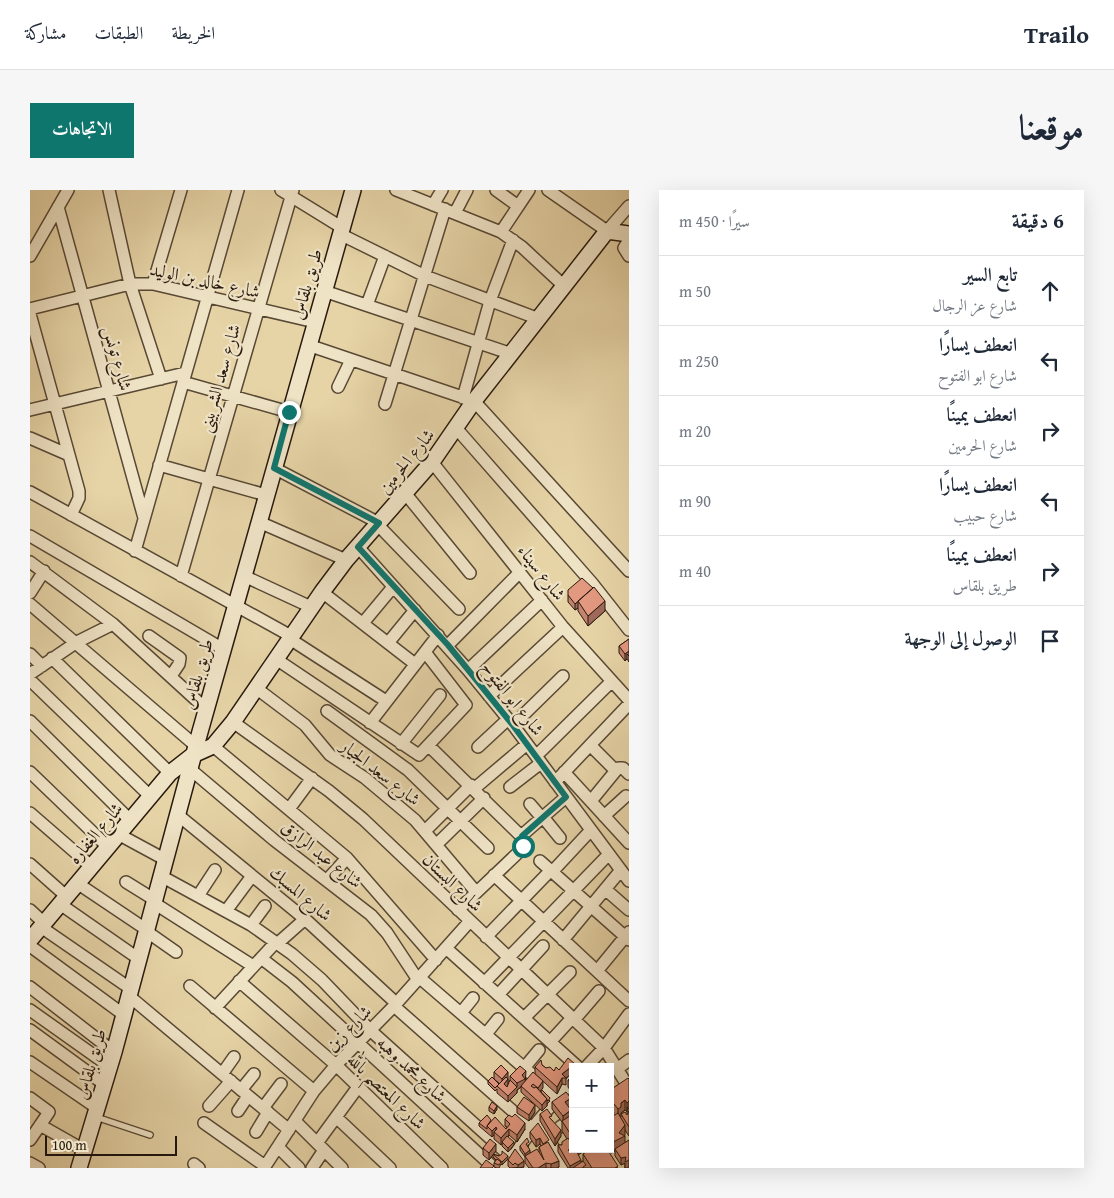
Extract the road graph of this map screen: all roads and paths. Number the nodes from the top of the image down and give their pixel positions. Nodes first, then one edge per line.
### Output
1 (68, 190) edge
2 (109, 190) edge
3 (181, 190) edge
4 (238, 190) edge
5 (396, 190) edge
6 (442, 190) edge
7 (467, 190) edge
8 (496, 190) edge
9 (529, 190) edge
10 (548, 190) edge
11 (350, 191) edge
12 (288, 192) edge
13 (433, 205) junction
14 (518, 206) junction
15 (629, 206) edge
16 (58, 207) junction
17 (450, 211) junction
18 (341, 231) junction
19 (607, 231) junction
20 (501, 232) junction
21 (629, 234) edge
22 (513, 240) junction
23 (629, 240) edge
24 (30, 256) edge
25 (385, 256) junction
26 (629, 256) edge
27 (425, 276) junction
28 (130, 284) junction
29 (153, 284) junction
30 (564, 286) junction
31 (324, 291) junction
32 (82, 295) junction
33 (207, 297) junction
34 (490, 301) junction
35 (367, 305) junction
36 (30, 309) edge
37 (258, 309) junction
38 (30, 314) edge
39 (539, 319) junction
40 (411, 320) junction
41 (315, 322) junction
42 (478, 342) junction
43 (308, 345) junction
44 (512, 354) junction
45 (351, 360) junction
46 (394, 374) junction
47 (184, 378) junction
48 (162, 379) junction
49 (338, 387) dead end
50 (109, 392) junction
51 (232, 396) junction
52 (468, 400) junction
53 (55, 404) junction
54 (385, 404) dead end
55 (30, 410) edge
56 (289, 412) junction
57 (456, 428) junction
58 (30, 438) edge
59 (70, 455) junction
60 (432, 462) junction
61 (160, 464) junction
62 (274, 468) junction
63 (209, 478) junction
64 (30, 492) edge
65 (405, 493) junction
66 (266, 495) junction
67 (71, 515) junction
68 (144, 518) junction
69 (258, 522) junction
70 (378, 524) junction
71 (30, 536) edge
72 (358, 547) junction
73 (135, 551) junction
74 (346, 560) junction
75 (30, 562) edge
76 (44, 571) junction
77 (520, 572) junction
78 (629, 572) edge
79 (470, 573) dead end
80 (181, 576) junction
81 (244, 576) junction
82 (393, 587) junction
83 (322, 592) junction
84 (30, 593) edge
85 (542, 600) junction
86 (30, 604) edge
87 (235, 607) junction
88 (311, 607) junction
89 (459, 609) dead end
90 (415, 610) junction
91 (363, 623) junction
92 (113, 624) junction
93 (563, 627) junction
94 (629, 630) edge
95 (438, 634) junction
96 (149, 636) dead end
97 (290, 638) junction
98 (77, 642) junction
99 (388, 643) junction
100 (448, 645) junction
101 (223, 649) junction
102 (425, 652) junction
103 (30, 654) edge
104 (52, 658) junction
105 (276, 659) junction
106 (415, 664) junction
107 (42, 666) junction
108 (468, 670) junction
109 (30, 674) edge
110 (171, 676) junction
111 (563, 676) dead end
112 (30, 680) edge
113 (612, 681) junction
114 (256, 688) junction
115 (440, 695) dead end
116 (489, 696) junction
117 (629, 700) edge
118 (386, 702) junction
119 (629, 704) edge
120 (206, 709) junction
121 (327, 711) dead end
122 (30, 721) edge
123 (233, 722) junction
124 (510, 722) junction
125 (370, 723) junction
126 (401, 744) junction
127 (527, 744) junction
128 (590, 745) junction
129 (213, 746) junction
130 (429, 746) junction
131 (478, 747) dead end
132 (193, 757) junction
133 (538, 760) junction
134 (624, 767) edge
135 (30, 772) edge
136 (564, 772) junction
137 (170, 773) junction
138 (312, 778) junction
139 (554, 782) junction
140 (473, 787) junction
141 (510, 787) dead end
142 (150, 796) junction
143 (626, 796) dead end
144 (566, 797) junction
145 (484, 798) junction
146 (591, 801) junction
147 (530, 804) dead end
148 (289, 809) junction
149 (448, 809) junction
150 (30, 813) edge
151 (178, 815) junction
152 (604, 816) junction
153 (543, 817) junction
154 (130, 820) junction
155 (461, 821) junction
156 (591, 830) junction
157 (425, 831) junction
158 (118, 834) junction
159 (522, 836) junction
160 (560, 838) dead end
161 (628, 841) edge
162 (437, 844) junction
163 (108, 847) junction
164 (488, 848) dead end
165 (610, 855) junction
166 (347, 858) junction
167 (166, 860) junction
168 (540, 861) dead end
169 (30, 864) edge
170 (91, 866) junction
171 (214, 870) dead end
172 (621, 870) junction
173 (551, 871) junction
174 (494, 875) junction
175 (161, 876) junction
176 (252, 876) junction
177 (327, 880) junction
178 (629, 881) edge
179 (126, 882) dead end
180 (77, 884) junction
181 (605, 889) junction
182 (574, 891) junction
183 (476, 892) junction
184 (198, 896) junction
185 (63, 900) junction
186 (521, 901) junction
187 (154, 902) junction
188 (265, 906) dead end
189 (591, 906) junction
190 (30, 910) edge
191 (458, 910) junction
192 (629, 910) edge
193 (226, 911) junction
194 (305, 919) junction
195 (470, 921) junction
196 (544, 922) junction
197 (42, 925) junction
198 (252, 926) junction
199 (147, 930) junction
200 (628, 936) edge
201 (486, 937) junction
202 (30, 940) edge
203 (563, 940) junction
204 (277, 942) junction
205 (30, 946) edge
206 (543, 946) dead end
207 (446, 948) junction
208 (176, 952) dead end
209 (508, 958) junction
210 (139, 959) junction
211 (436, 960) junction
212 (257, 962) junction
213 (521, 970) junction
214 (597, 971) junction
215 (570, 972) dead end
216 (419, 979) junction
217 (239, 982) junction
218 (484, 983) junction
219 (190, 986) dead end
220 (30, 987) edge
221 (599, 991) dead end
222 (130, 993) junction
223 (498, 995) junction
224 (547, 995) junction
225 (474, 998) dead end
226 (629, 1001) edge
227 (395, 1005) junction
228 (215, 1008) junction
229 (30, 1010) edge
230 (461, 1013) junction
231 (124, 1014) junction
232 (524, 1018) junction
233 (628, 1018) edge
234 (498, 1019) dead end
235 (573, 1019) junction
236 (30, 1030) edge
237 (370, 1030) junction
238 (486, 1034) junction
239 (550, 1042) junction
240 (357, 1043) junction
241 (604, 1048) junction
242 (539, 1050) dead end
243 (234, 1057) dead end
244 (112, 1059) junction
245 (629, 1060) edge
246 (30, 1062) edge
247 (574, 1063) edge
248 (590, 1063) edge
249 (336, 1065) junction
250 (524, 1068) junction
251 (617, 1069) junction
252 (254, 1074) dead end
253 (226, 1078) junction
254 (104, 1084) junction
255 (280, 1084) dead end
256 (358, 1087) junction
257 (625, 1087) edge
258 (569, 1089) edge
259 (314, 1091) junction
260 (245, 1093) junction
261 (558, 1097) junction
262 (30, 1098) edge
263 (209, 1106) dead end
264 (265, 1110) junction
265 (238, 1111) dead end
266 (96, 1112) junction
267 (336, 1117) junction
268 (569, 1121) edge
269 (204, 1123) dead end
270 (40, 1125) junction
271 (535, 1125) junction
272 (292, 1126) junction
273 (560, 1127) edge
274 (256, 1132) dead end
275 (150, 1135) dead end
276 (30, 1140) edge
277 (278, 1147) junction
278 (320, 1147) junction
279 (84, 1150) junction
280 (515, 1154) junction
281 (30, 1163) edge
282 (264, 1167) edge
283 (40, 1168) edge
284 (79, 1168) edge
285 (299, 1168) edge
286 (312, 1168) edge
287 (342, 1168) edge
288 (390, 1168) edge
289 (442, 1168) edge
290 (494, 1168) edge
291 (505, 1168) edge
292 (528, 1168) edge
293 (565, 1168) edge

1 - 16 street
2 - 28 street
3 - 29 street
4 - 33 street
5 - 13 street
6 - 13 street
7 - 17 street
8 - 14 street
9 - 14 street
10 - 19 street
11 - 18 main road, طريق بلقاس
12 - 18 street
12 - 37 street, شارع سعد الشربينى
13 - 17 street
14 - 20 street
15 - 19 street
16 - 24 street
16 - 32 street, شارع تونس
17 - 20 street
17 - 27 street
18 - 25 street
18 - 31 main road, طريق بلقاس
19 - 21 main road
19 - 30 main road, شارع الحرمين
20 - 22 street
22 - 30 street
22 - 34 street
23 - 26 street
25 - 27 street
25 - 35 street
27 - 34 street
27 - 40 street
28 - 29 street, شارع خالد بن الوليد
28 - 32 street, شارع خالد بن الوليد
28 - 48 street
29 - 33 street, شارع خالد بن الوليد
30 - 39 main road, شارع الحرمين
31 - 35 street
31 - 41 main road, طريق بلقاس
32 - 36 street, شارع خالد بن الوليد
32 - 50 street, شارع تونس
33 - 37 street, شارع خالد بن الوليد
33 - 47 street
34 - 39 street
34 - 42 street
35 - 40 street
37 - 41 street, شارع خالد بن الوليد
37 - 51 street, شارع سعد الشربينى
38 - 53 street
39 - 44 main road, شارع الحرمين
40 - 42 street
40 - 46 street
41 - 43 main road, طريق بلقاس
42 - 44 street
42 - 52 street
43 - 45 street
43 - 56 main road, طريق بلقاس
44 - 52 main road, شارع الحرمين
45 - 46 street
45 - 49 street
46 - 52 street
46 - 54 street
47 - 48 street
47 - 51 street
47 - 61 street
48 - 50 street
50 - 53 street
50 - 68 street, شارع تونس
51 - 56 street
51 - 63 street, شارع سعد الشربينى
52 - 57 main road, شارع الحرمين
52 - 78 street
53 - 55 street
53 - 59 street
56 - 62 main road, طريق بلقاس
57 - 60 main road, شارع الحرمين
57 - 94 street
58 - 59 street
59 - 67 street
60 - 65 main road, شارع الحرمين
60 - 77 street, شارع سيناء
61 - 63 street
61 - 68 street
62 - 66 main road, طريق بلقاس
62 - 70 street
63 - 66 street
63 - 80 street, شارع سعد الشربينى
64 - 67 street
65 - 70 main road, شارع الحرمين
65 - 79 street
66 - 69 main road, طريق بلقاس
67 - 73 street
68 - 73 street
69 - 74 street
69 - 81 main road, طريق بلقاس
70 - 72 main road, شارع الحرمين
70 - 89 street
71 - 101 street
72 - 74 main road, شارع الحرمين
72 - 82 street, شارع ابو الفتوح
73 - 80 street
74 - 83 main road, شارع الحرمين
75 - 76 street
76 - 84 street
76 - 92 street
77 - 85 street, شارع سيناء
77 - 100 street
80 - 87 street
81 - 87 main road, طريق بلقاس
81 - 88 street
82 - 90 street, شارع ابو الفتوح
82 - 91 street
83 - 88 main road, شارع الحرمين
83 - 91 street
85 - 93 street, شارع سيناء
85 - 108 street
86 - 98 street, شارع عبد الرازق
87 - 97 street
87 - 101 main road, طريق بلقاس
88 - 97 main road, شارع الحرمين
90 - 95 street, شارع ابو الفتوح
90 - 99 street
91 - 99 street
92 - 98 street
92 - 110 street
93 - 113 street, شارع سيناء
93 - 116 street
95 - 100 street, شارع ابو الفتوح
95 - 102 street
96 - 110 street
97 - 105 main road, شارع الحرمين
97 - 118 street
98 - 104 street
98 - 132 street, شارع عبد الرازق
99 - 106 street
100 - 108 street, شارع ابو الفتوح
101 - 120 main road, طريق بلقاس
102 - 106 street
102 - 130 street
103 - 107 street
104 - 107 street
104 - 137 street
105 - 114 main road, شارع الحرمين
105 - 125 street
106 - 118 street
107 - 109 street
108 - 116 street, شارع ابو الفتوح
110 - 120 street
111 - 124 street
112 - 142 street
113 - 117 street, شارع سيناء
113 - 133 street
114 - 123 main road, شارع الحرمين
114 - 157 street, شارع سعد الجيار
115 - 126 street
116 - 124 street, شارع ابو الفتوح
118 - 125 street
119 - 128 street
120 - 132 main road, طريق بلقاس
121 - 149 street
122 - 154 street
123 - 129 main road, شارع الحرمين
123 - 138 street, شارع البستان
124 - 127 street, شارع ابو الفتوح
124 - 131 street
125 - 126 street
126 - 130 street
127 - 133 street, شارع ابو الفتوح
127 - 140 street
128 - 134 street
128 - 136 street
129 - 132 main road, شارع الحرمين
129 - 148 street
130 - 140 street
132 - 137 main road, شارع الغفاره
132 - 151 main road, طريق بلقاس
132 - 177 street, شارع عبد الرازق
133 - 139 street, شارع ابو الفتوح
133 - 141 street
134 - 146 street
135 - 163 street
136 - 139 street
136 - 146 street
137 - 142 main road, شارع الغفاره
138 - 148 street
138 - 191 street, شارع البستان
139 - 144 street, شارع ابو الفتوح
140 - 145 street
140 - 149 street
142 - 154 main road, شارع الغفاره
143 - 152 street
144 - 153 street
144 - 156 street, شارع ابو الفتوح
145 - 155 street
145 - 159 street
146 - 152 street
147 - 153 street
148 - 166 street
149 - 155 street
149 - 157 street
150 - 170 street
151 - 167 main road, طريق بلقاس
151 - 176 street, شارع المسبك
152 - 161 street
153 - 159 street
153 - 160 street
154 - 158 main road, شارع الغفاره
155 - 162 street
155 - 164 street
156 - 165 street, شارع ابو الفتوح
156 - 173 street
157 - 162 street, شارع سعد الجيار
158 - 163 main road, شارع الغفاره
158 - 167 street
159 - 174 street
161 - 165 street
162 - 183 street, شارع سعد الجيار
163 - 170 main road, شارع الغفاره
165 - 172 street, شارع ابو الفتوح
165 - 182 street
166 - 177 street
166 - 211 street
167 - 175 main road, طريق بلقاس
168 - 173 street
169 - 185 street
170 - 180 main road, شارع الغفاره
171 - 184 street
172 - 178 street, شارع ابو الفتوح
172 - 181 street
173 - 182 street
173 - 186 street
174 - 183 street
174 - 186 street
175 - 184 street
175 - 187 main road, طريق بلقاس
176 - 193 street
176 - 194 street, شارع المسبك
177 - 216 street, شارع عبد الرازق
179 - 187 street, شارع محمد وهبه
180 - 185 main road, شارع الغفاره
180 - 199 street
181 - 189 street
181 - 192 street
182 - 189 street
182 - 196 street
183 - 191 street
184 - 193 street
185 - 197 main road, شارع الغفاره
185 - 210 street
186 - 196 street
186 - 201 street
187 - 199 main road, طريق بلقاس
187 - 212 street, شارع محمد وهبه
188 - 198 street
189 - 200 street
189 - 203 street
190 - 197 street
191 - 195 street, شارع البستان
193 - 198 street
194 - 204 street
194 - 227 street, شارع المسبك
195 - 201 street, شارع البستان
195 - 207 street, شارع زين
196 - 203 street
196 - 209 street
197 - 202 main road, شارع الغفاره
197 - 222 street
198 - 204 street
199 - 208 street
199 - 210 main road, طريق بلقاس
200 - 214 street
201 - 209 street, شارع البستان
203 - 214 street
204 - 212 street
204 - 237 street
205 - 231 street
206 - 213 street
207 - 211 street, شارع زين
207 - 218 street
209 - 213 street, شارع البستان
209 - 218 street
210 - 222 main road, طريق بلقاس
211 - 216 street, شارع زين
212 - 217 street
212 - 240 street, شارع محمد وهبه
213 - 223 street
213 - 224 street, شارع البستان
214 - 226 street
215 - 224 street
216 - 227 street, شارع زين
216 - 230 street, شارع عبد الرازق
217 - 228 street
217 - 249 street, شارع المعتصم بالله
218 - 223 street
219 - 228 street
220 - 244 street
221 - 235 street
222 - 231 main road, طريق بلقاس
222 - 253 street
223 - 232 street
224 - 232 street
224 - 235 street, شارع البستان
225 - 230 street
227 - 237 street, شارع زين
227 - 271 street, شارع المسبك
228 - 259 street
229 - 244 street
230 - 238 street, شارع عبد الرازق
231 - 244 main road, طريق بلقاس
232 - 239 street
233 - 241 street
234 - 238 street
235 - 239 street
235 - 241 street, شارع البستان
236 - 254 street
237 - 240 street, شارع زين
237 - 280 street
238 - 250 street, شارع عبد الرازق
239 - 247 street
240 - 249 street, شارع زين
240 - 290 street, شارع محمد وهبه
241 - 248 street
241 - 251 street, شارع البستان
242 - 250 street
243 - 253 street
244 - 254 main road, طريق بلقاس
245 - 251 street
246 - 266 street
249 - 256 street, شارع المعتصم بالله
249 - 259 street, شارع زين
250 - 261 street, شارع عبد الرازق
251 - 257 street, شارع البستان
252 - 260 street
253 - 260 street
253 - 263 street
254 - 266 main road, طريق بلقاس
255 - 264 street
256 - 267 street
256 - 289 street, شارع المعتصم بالله
258 - 261 street
259 - 272 street, شارع زين
260 - 264 street
260 - 265 street
261 - 271 street
262 - 270 street
264 - 272 street
264 - 274 street
266 - 275 lane
266 - 279 main road, طريق بلقاس
267 - 278 street
267 - 288 street
268 - 273 street
269 - 282 street
270 - 276 street
270 - 279 street
271 - 280 street
271 - 293 street, شارع المسبك
272 - 277 street, شارع زين
272 - 278 street
277 - 282 street, شارع زين
277 - 285 street
278 - 286 street
278 - 287 street
279 - 284 main road, طريق بلقاس
280 - 291 street
280 - 292 street
281 - 283 street

